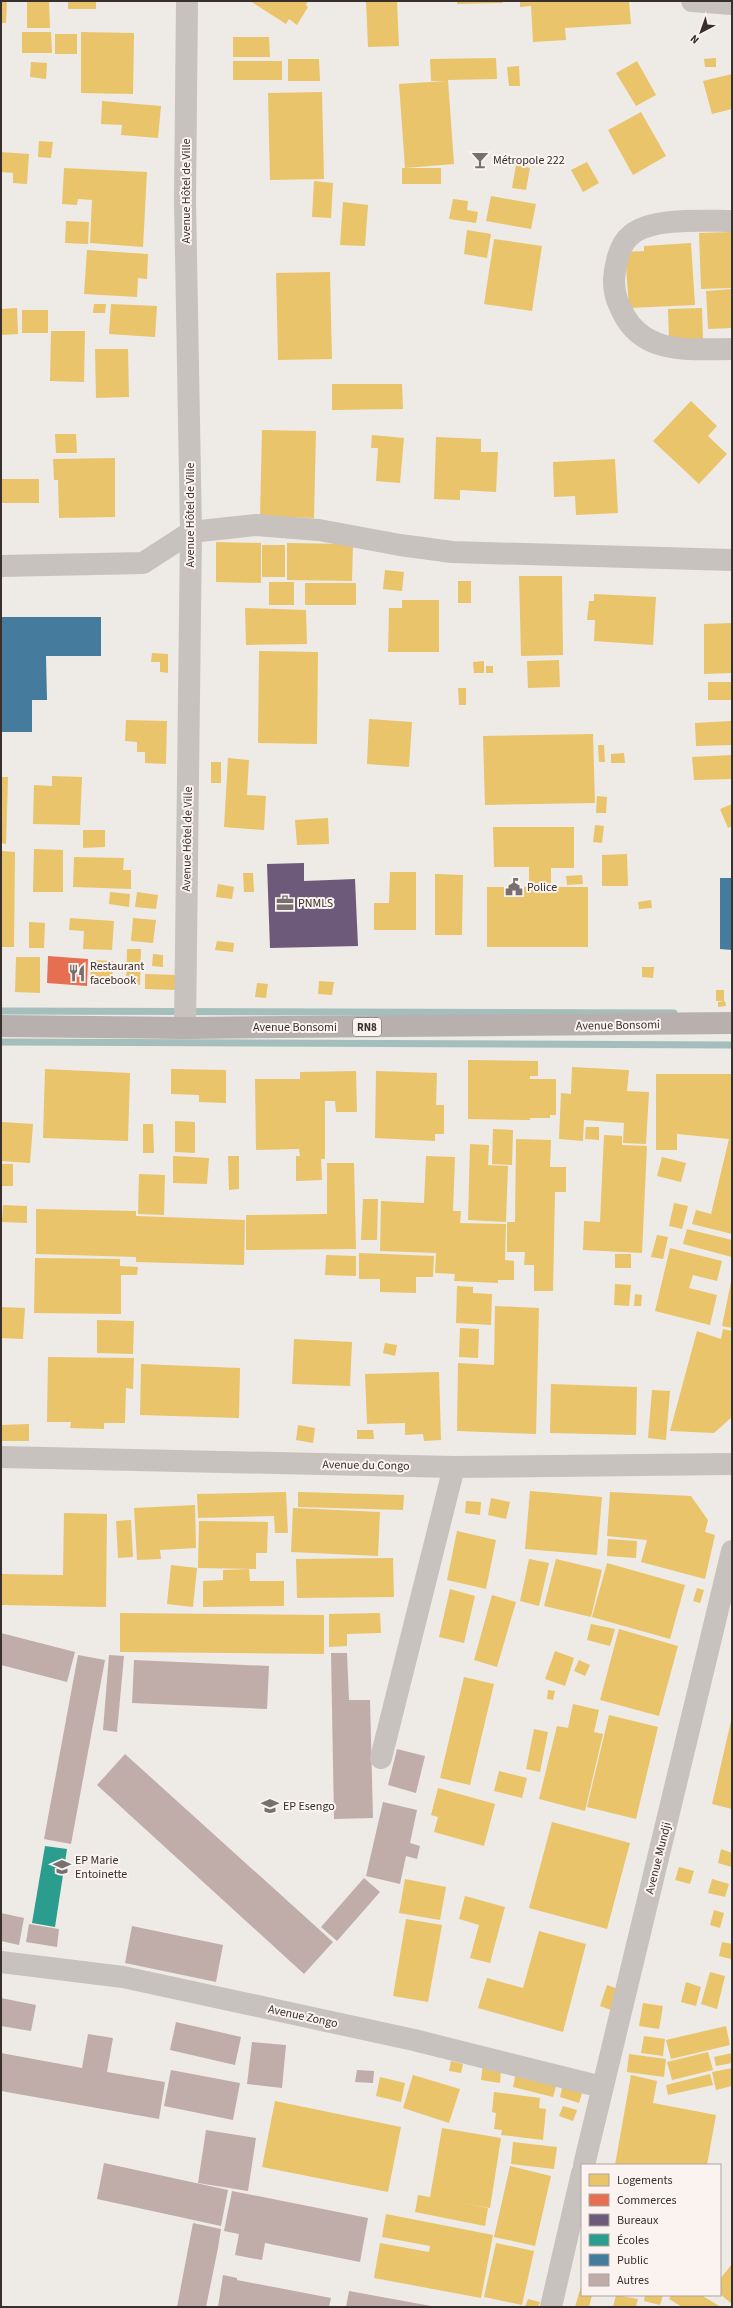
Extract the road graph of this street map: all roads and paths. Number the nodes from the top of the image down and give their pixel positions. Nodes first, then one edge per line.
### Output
1 (187, 1) edge
2 (692, 1) edge
3 (732, 4) edge
4 (732, 221) edge
5 (732, 349) edge
6 (191, 532) junction
7 (732, 560) edge
8 (1, 566) edge
9 (732, 1023) edge
10 (1, 1026) edge
11 (185, 1028) junction
12 (1, 1457) edge
13 (732, 1464) edge
14 (454, 1467) junction
15 (732, 1551) edge
16 (381, 1758) dead end
17 (1, 1962) edge
18 (602, 2087) junction
19 (584, 2164) edge
20 (581, 2176) edge
21 (551, 2307) edge

1 - 6 street, Avenue Hôtel de Ville
2 - 3 street
4 - 5 street
6 - 7 street
6 - 8 street
6 - 11 street, Avenue Hôtel de Ville
9 - 11 main road, Avenue Bonsomi / RN8
10 - 11 main road, Avenue Bonsomi / RN8
12 - 14 street, Avenue du Congo
13 - 14 street, Avenue du Congo
14 - 16 street
15 - 18 street, Avenue Mundji
17 - 18 street, Avenue Zongo
18 - 19 street, Avenue Mundji
20 - 21 street

